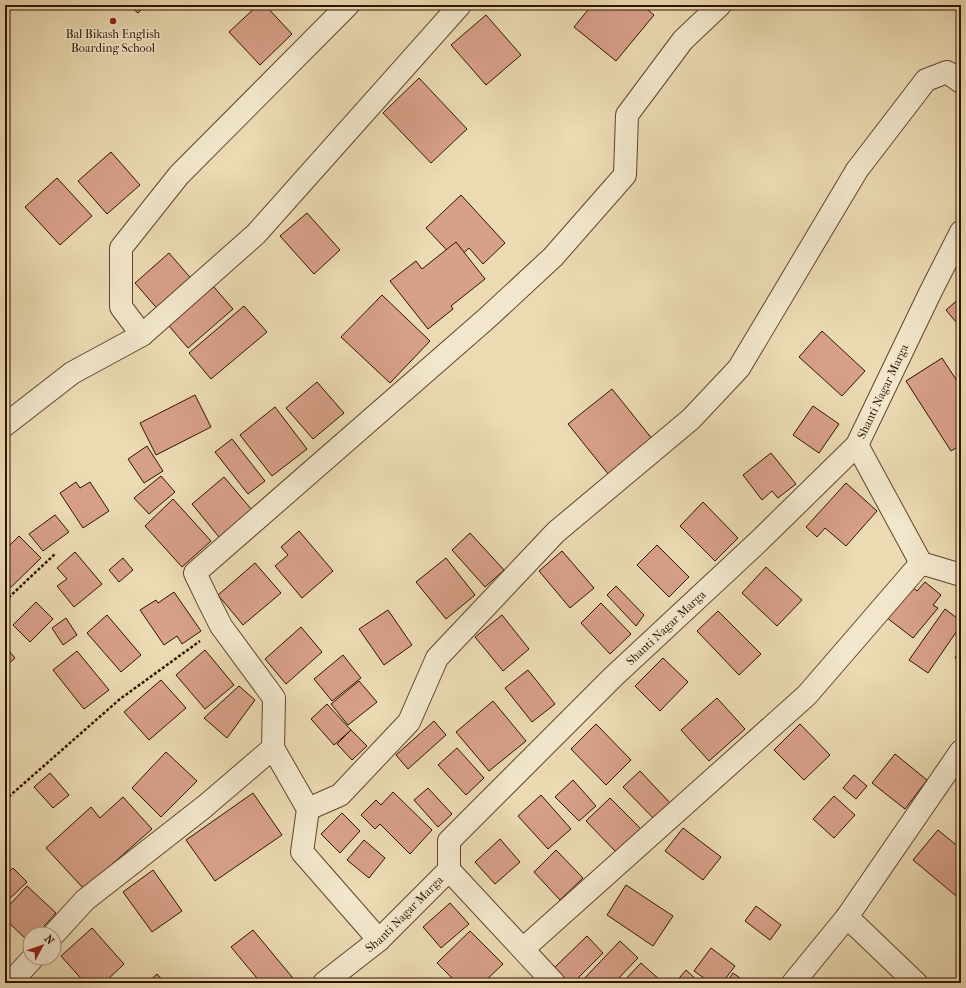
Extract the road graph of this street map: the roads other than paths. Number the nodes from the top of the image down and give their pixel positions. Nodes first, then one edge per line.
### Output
1 (348, 5) edge
2 (460, 5) edge
3 (720, 5) edge
4 (961, 82) edge
5 (961, 232) edge
6 (142, 335) junction
7 (5, 425) edge
8 (857, 445) junction
9 (921, 562) junction
10 (961, 574) edge
11 (273, 748) junction
12 (961, 751) edge
13 (308, 809) junction
14 (449, 870) junction
15 (847, 917) junction
16 (61, 926) edge
17 (379, 940) junction
18 (523, 949) junction
19 (26, 966) edge
20 (10, 983) edge
21 (324, 983) edge
22 (554, 983) edge
23 (793, 983) edge
24 (916, 983) edge

1 - 6 street
2 - 6 street
3 - 11 street
4 - 13 street
5 - 8 street, Shanti Nagar Marga
6 - 7 street
8 - 9 street
8 - 14 street, Shanti Nagar Marga
9 - 10 street
9 - 18 street
11 - 13 street
11 - 16 street
12 - 15 street
13 - 17 street
14 - 17 street, Shanti Nagar Marga
14 - 18 street
15 - 23 street
15 - 24 street
17 - 21 street, Shanti Nagar Marga
18 - 22 street
19 - 20 street

